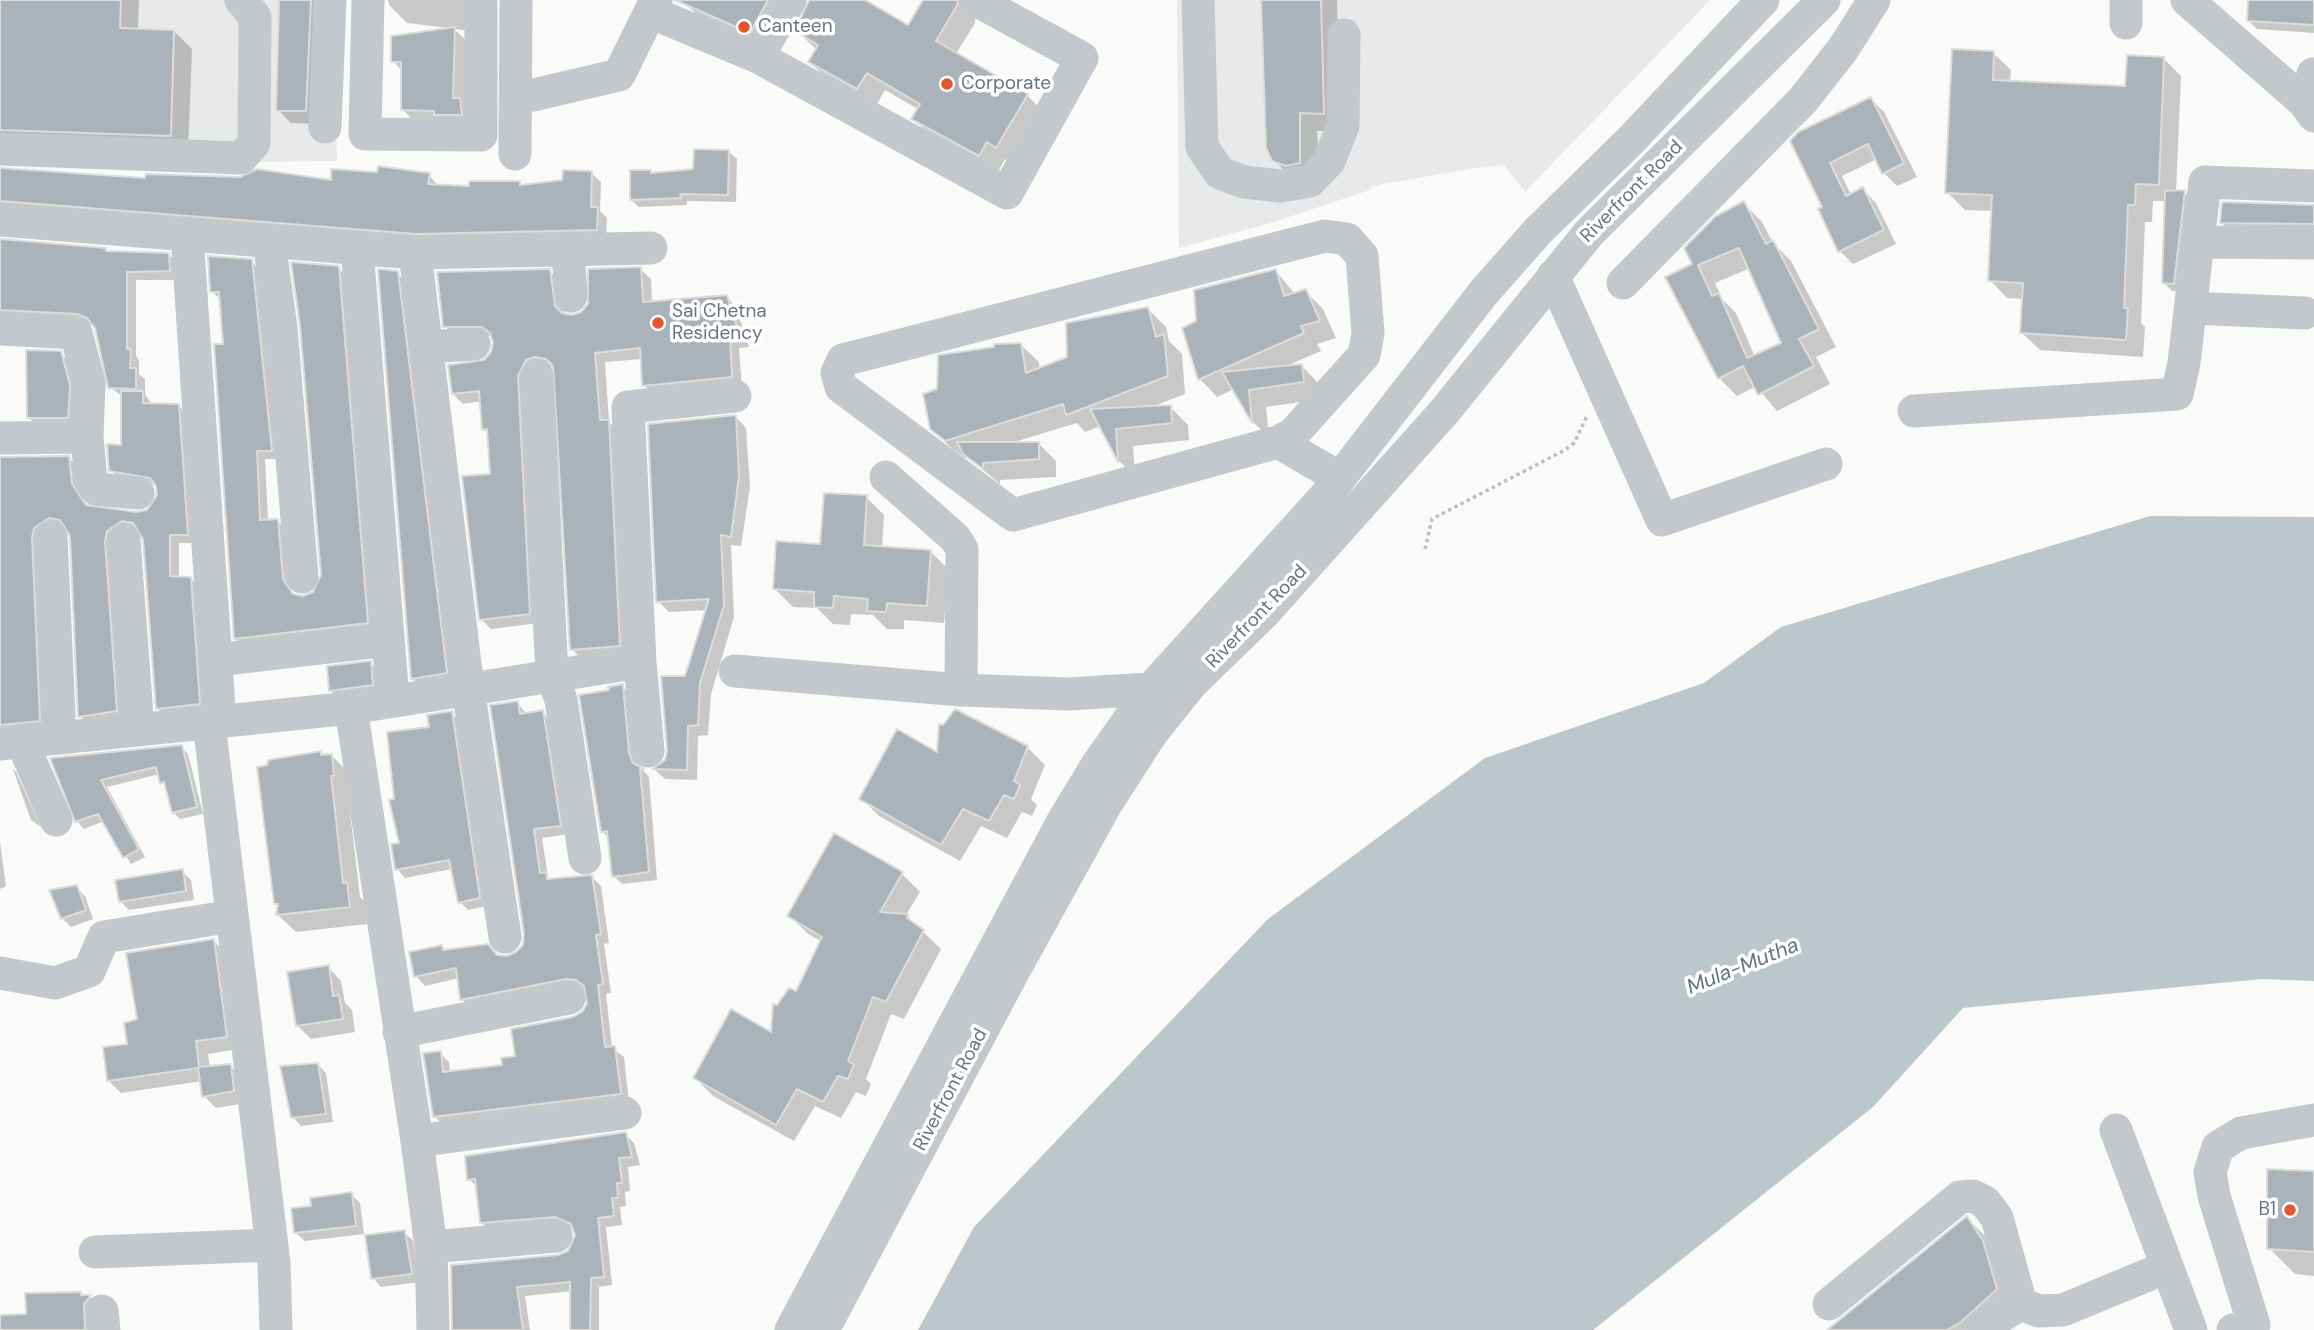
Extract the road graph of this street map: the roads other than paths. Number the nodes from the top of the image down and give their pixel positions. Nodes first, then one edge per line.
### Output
1 (241, 0) edge
2 (330, 0) edge
3 (368, 0) edge
4 (481, 0) edge
5 (516, 0) edge
6 (790, 0) edge
7 (976, 0) edge
8 (1198, 0) edge
9 (1763, 0) edge
10 (1824, 0) edge
11 (1874, 0) edge
12 (2187, 0) edge
13 (653, 6) edge
14 (1343, 35) dead end
15 (758, 57) junction
16 (2312, 88) edge
17 (516, 99) junction
18 (325, 127) dead end
19 (0, 149) edge
20 (515, 154) dead end
21 (2314, 186) edge
22 (0, 220) edge
23 (187, 235) junction
24 (269, 241) junction
25 (2198, 242) junction
26 (2314, 243) edge
27 (651, 248) dead end
28 (357, 249) junction
29 (568, 251) junction
30 (415, 253) junction
31 (1553, 275) junction
32 (1623, 283) dead end
33 (571, 296) dead end
34 (2191, 308) junction
35 (2305, 313) dead end
36 (0, 329) edge
37 (474, 344) dead end
38 (428, 347) junction
39 (537, 376) dead end
40 (735, 396) dead end
41 (1914, 411) dead end
42 (86, 437) junction
43 (0, 438) edge
44 (1278, 442) junction
45 (1826, 464) dead end
46 (886, 477) dead end
47 (1340, 478) junction
48 (138, 493) dead end
49 (51, 537) dead end
50 (124, 540) dead end
51 (302, 577) dead end
52 (388, 640) junction
53 (216, 660) junction
54 (640, 662) junction
55 (735, 671) dead end
56 (552, 675) junction
57 (1191, 684) junction
58 (468, 688) junction
59 (961, 690) junction
60 (1150, 690) junction
61 (393, 701) junction
62 (351, 708) junction
63 (214, 723) junction
64 (138, 730) junction
65 (60, 738) junction
66 (11, 743) edge
67 (648, 751) dead end
68 (56, 820) dead end
69 (585, 858) dead end
70 (232, 916) junction
71 (505, 937) dead end
72 (0, 973) edge
73 (569, 998) dead end
74 (399, 1032) junction
75 (625, 1113) dead end
76 (2314, 1119) edge
77 (2116, 1130) dead end
78 (417, 1141) junction
79 (556, 1236) dead end
80 (272, 1245) junction
81 (430, 1247) junction
82 (95, 1252) dead end
83 (2167, 1267) junction
84 (1829, 1304) dead end
85 (2021, 1304) junction
86 (2244, 1327) edge
87 (276, 1330) edge
88 (433, 1330) edge
89 (791, 1330) edge
90 (823, 1330) edge
91 (1978, 1330) edge
92 (2191, 1330) edge

1 - 19 street
2 - 18 street
3 - 4 street
5 - 17 street
6 - 15 street
7 - 15 street
8 - 14 street
9 - 47 street, Riverfront Road
10 - 31 street, Riverfront Road
11 - 32 street
12 - 16 street
13 - 15 street
13 - 17 street
17 - 20 street
21 - 25 street
22 - 23 street
23 - 24 street
23 - 53 street
24 - 28 street
24 - 51 street
25 - 26 street
25 - 34 street
27 - 29 street
28 - 30 street
28 - 52 street
29 - 30 street
29 - 33 street
30 - 38 street
31 - 45 street
31 - 57 street, Riverfront Road
34 - 35 street
34 - 41 street
36 - 42 street
37 - 38 street
38 - 58 street
39 - 56 street
40 - 54 street
42 - 43 street
42 - 48 street
44 - 44 street
44 - 47 street
46 - 59 street
47 - 60 street, Riverfront Road
49 - 65 street
50 - 64 street
52 - 53 street
52 - 61 street
53 - 63 street
54 - 56 street
54 - 67 street
55 - 59 street
56 - 58 street
56 - 69 street
57 - 60 street
57 - 90 street, Riverfront Road
58 - 61 street
58 - 71 street
59 - 60 street
60 - 89 street, Riverfront Road
61 - 62 street
62 - 63 street
62 - 74 street
63 - 64 street
63 - 70 street
64 - 65 street
65 - 66 street
66 - 68 street
70 - 72 street
70 - 80 street
73 - 74 street
74 - 78 street
75 - 78 street
76 - 86 street
77 - 83 street
78 - 81 street
79 - 81 street
80 - 82 street
80 - 87 street
81 - 88 street
83 - 85 street
83 - 92 street
84 - 85 street
85 - 91 street

